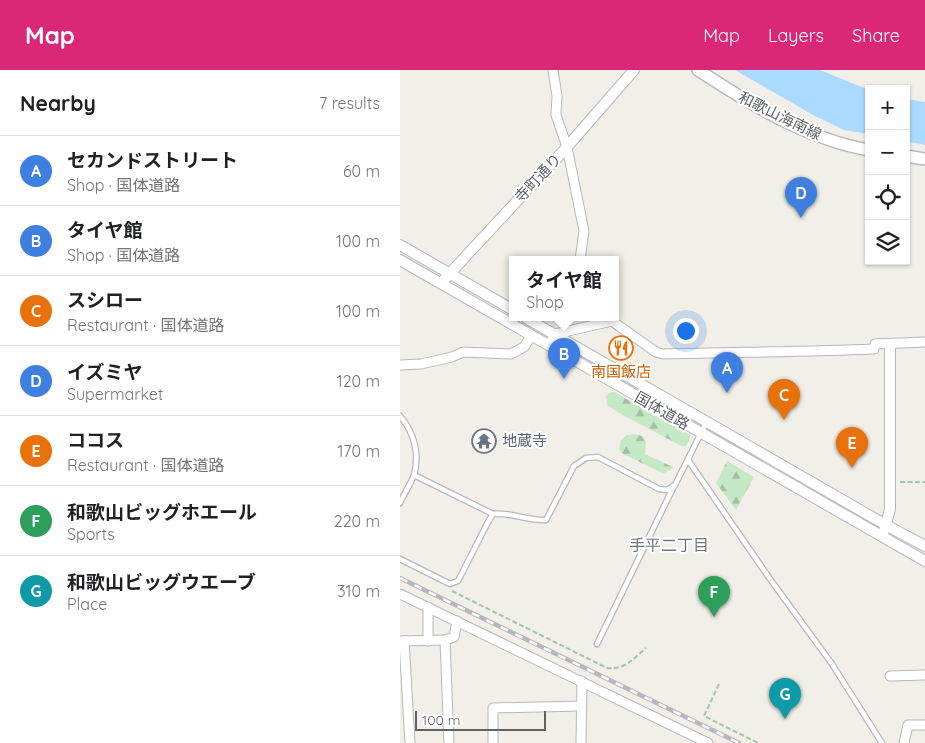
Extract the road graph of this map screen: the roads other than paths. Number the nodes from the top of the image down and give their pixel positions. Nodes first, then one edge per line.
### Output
1 (553, 70) edge
2 (634, 70) edge
3 (705, 72) edge
4 (567, 147) junction
5 (865, 149) edge
6 (910, 157) edge
7 (925, 159) edge
8 (400, 245) edge
9 (581, 256) edge
10 (400, 260) edge
11 (450, 274) junction
12 (441, 283) junction
13 (509, 308) edge
14 (531, 321) edge
15 (603, 321) edge
16 (613, 321) edge
17 (555, 334) junction
18 (531, 336) junction
19 (925, 342) edge
20 (890, 344) junction
21 (549, 346) junction
22 (400, 365) edge
23 (400, 416) edge
24 (707, 421) junction
25 (701, 433) junction
26 (688, 460) junction
27 (414, 475) junction
28 (674, 484) junction
29 (400, 504) edge
30 (493, 514) junction
31 (886, 526) junction
32 (881, 537) junction
33 (925, 546) edge
34 (400, 559) edge
35 (925, 561) edge
36 (400, 594) edge
37 (428, 607) junction
38 (456, 621) junction
39 (445, 640) junction
40 (402, 641) edge
41 (428, 641) junction
42 (597, 644) dead end
43 (925, 675) edge
44 (890, 676) dead end
45 (582, 681) junction
46 (581, 706) junction
47 (925, 725) edge
48 (410, 743) edge
49 (450, 743) edge
50 (492, 743) edge
51 (581, 743) edge
52 (708, 743) edge
53 (882, 743) edge
54 (904, 743) edge

1 - 4 street
2 - 4 street, 寺町通り
3 - 5 main road, 和歌山海南線
4 - 9 street
4 - 11 street, 寺町通り
6 - 7 main road
8 - 11 street
10 - 12 street, 国体道路
11 - 12 street, 寺町通り
11 - 13 street
12 - 18 street, 国体道路
14 - 17 street, 国体道路
15 - 17 street
16 - 20 street
17 - 21 street
17 - 24 street, 国体道路
18 - 21 street, 国体道路
18 - 22 street
19 - 20 street
20 - 31 street
21 - 25 street, 国体道路
23 - 27 lane
24 - 25 lane
24 - 31 street, 国体道路
25 - 26 lane
25 - 32 street, 国体道路
26 - 28 lane
26 - 53 lane
27 - 29 lane
27 - 30 lane
28 - 30 lane
28 - 42 lane
30 - 34 lane
31 - 32 street
31 - 33 street, 国体道路
32 - 35 street, 国体道路
36 - 37 street
37 - 38 street
37 - 41 street
38 - 39 street
38 - 45 street
39 - 41 street
39 - 49 street
40 - 41 street
40 - 48 street
43 - 44 street
45 - 46 street
45 - 52 street
46 - 50 street
46 - 51 street
47 - 54 street

